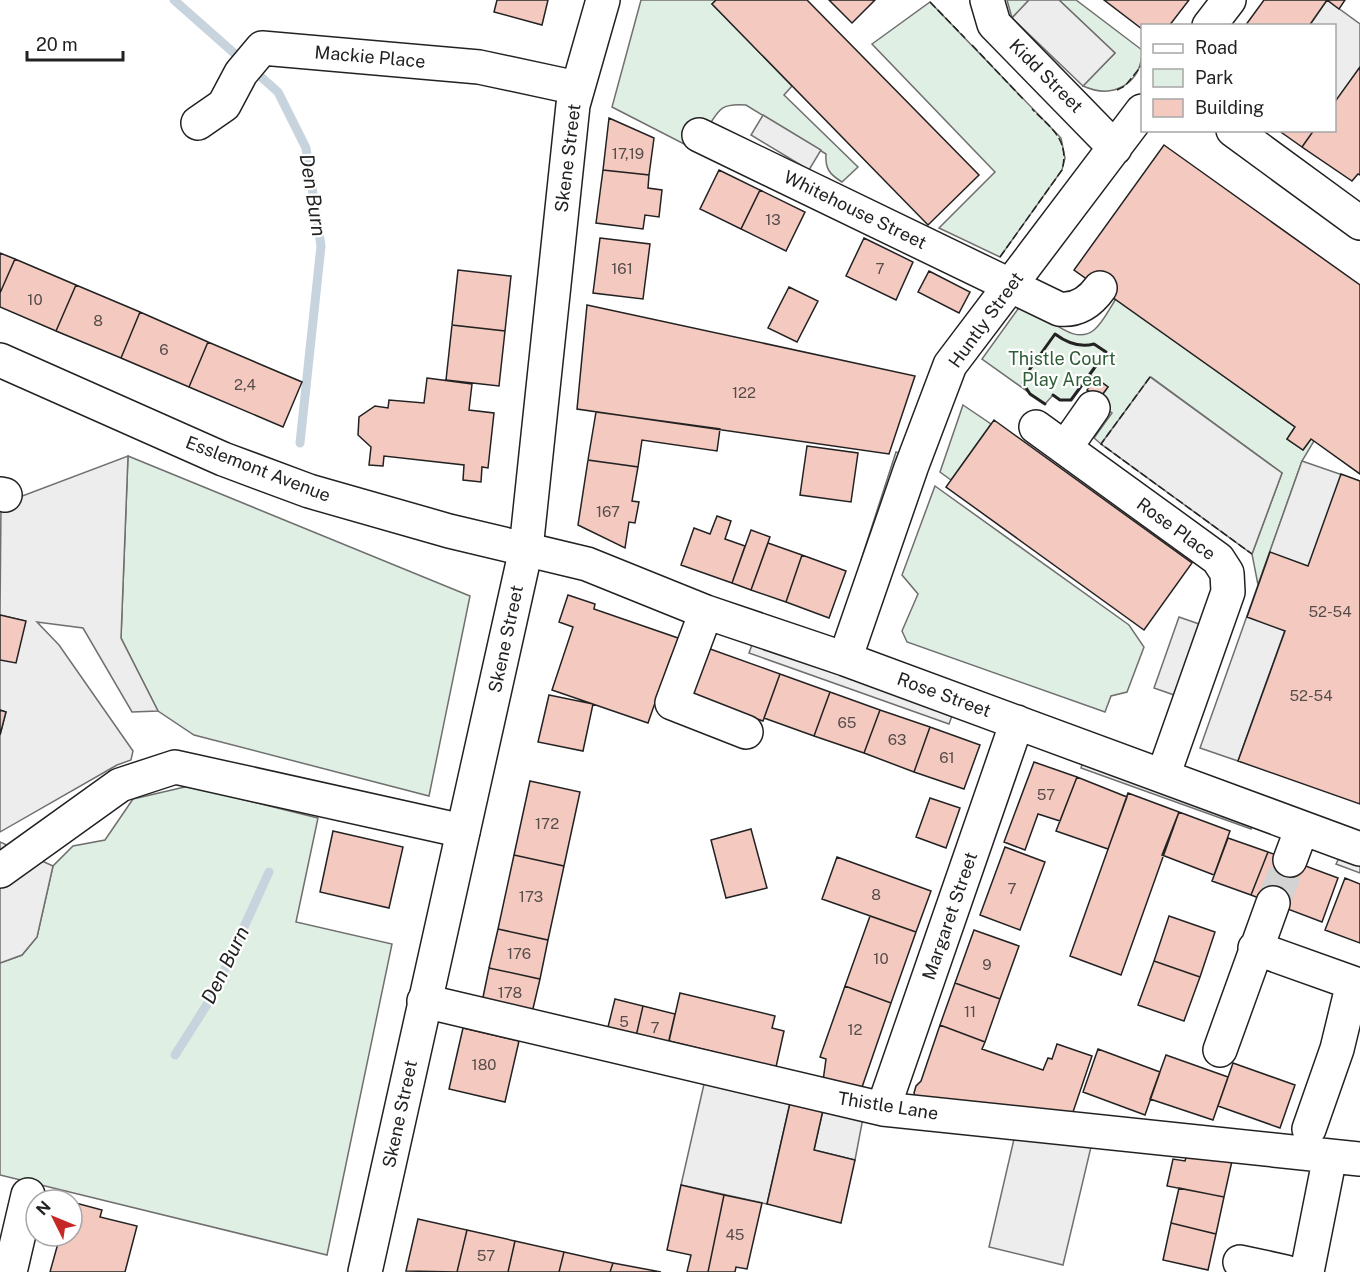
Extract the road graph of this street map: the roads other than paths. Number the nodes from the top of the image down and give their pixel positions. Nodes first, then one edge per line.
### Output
1 (603, 0) edge
2 (987, 0) edge
3 (1229, 0) edge
4 (1211, 24) edge
5 (577, 88) junction
6 (1141, 114) edge
7 (198, 123) dead end
8 (1236, 132) edge
9 (699, 135) dead end
10 (1114, 148) junction
11 (1360, 223) edge
12 (1010, 285) junction
13 (1100, 288) dead end
14 (0, 360) edge
15 (1094, 408) dead end
16 (1036, 427) dead end
17 (1065, 448) junction
18 (526, 549) junction
19 (706, 612) junction
20 (845, 658) junction
21 (1017, 722) junction
22 (746, 732) dead end
23 (1163, 776) junction
24 (1302, 828) junction
25 (463, 831) junction
26 (1360, 849) edge
27 (1290, 860) tunnel mouth
28 (0, 870) edge
29 (1273, 903) tunnel mouth
30 (1256, 948) junction
31 (424, 1001) junction
32 (1220, 1050) dead end
33 (883, 1109) junction
34 (1309, 1129) dead end
35 (1345, 1157) edge
36 (24, 1212) edge
37 (1240, 1262) dead end
38 (10, 1272) edge
39 (365, 1272) edge
40 (1286, 1272) edge
41 (1307, 1272) edge

1 - 5 street, Skene Street
2 - 10 street, Kidd Street
3 - 4 street
5 - 7 street, Mackie Place
5 - 18 street, Skene Street
6 - 10 street, Huntly Street
8 - 11 street
9 - 12 street, Whitehouse Street
10 - 12 street, Huntly Street
12 - 13 street, Whitehouse Street
12 - 20 street, Huntly Street
14 - 18 street, Esslemont Avenue
15 - 17 street
16 - 17 street, Rose Place
17 - 23 street, Rose Place
18 - 19 street, Rose Street
18 - 25 street, Skene Street
19 - 20 street, Rose Street
19 - 22 street
20 - 21 street, Rose Street
21 - 23 street, Rose Street
21 - 33 street, Margaret Street
23 - 24 street, Rose Street
24 - 26 street, Rose Street
24 - 27 street
25 - 28 street
25 - 31 street, Skene Street
29 - 30 street
30 - 32 street
30 - 34 street
31 - 33 street, Thistle Lane
31 - 39 street, Skene Street
33 - 35 street, Thistle Lane
35 - 41 street
36 - 38 street
37 - 40 street

